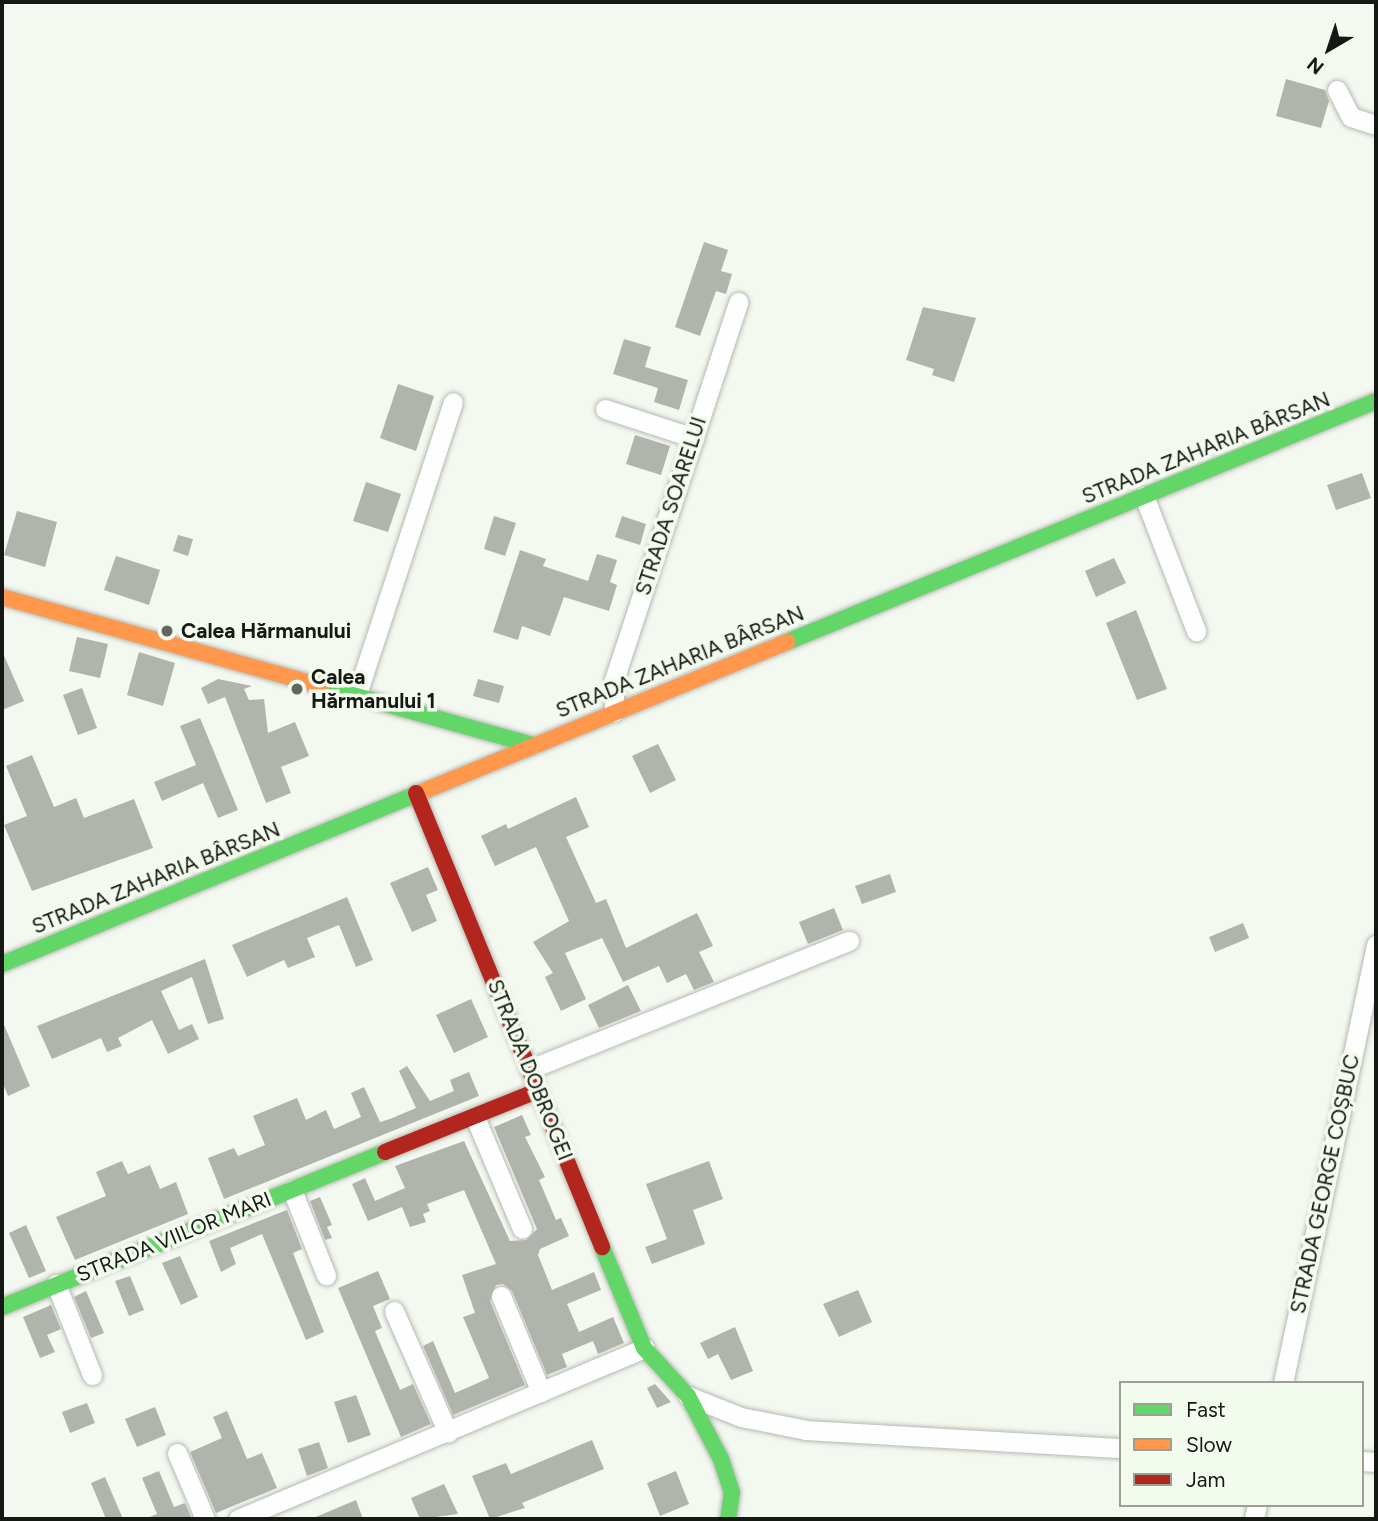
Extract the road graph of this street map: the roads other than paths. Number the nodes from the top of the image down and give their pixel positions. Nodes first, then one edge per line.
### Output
1 (1337, 90) dead end
2 (1376, 125) edge
3 (738, 302) dead end
4 (1376, 401) edge
5 (453, 402) dead end
6 (605, 410) dead end
7 (694, 438) junction
8 (1144, 496) junction
9 (5, 600) edge
10 (1196, 631) dead end
11 (357, 694) junction
12 (614, 712) junction
13 (534, 745) junction
14 (416, 793) junction
15 (849, 942) dead end
16 (1376, 945) edge
17 (2, 964) edge
18 (530, 1069) junction
19 (539, 1090) junction
20 (475, 1117) junction
21 (292, 1190) junction
22 (522, 1229) dead end
23 (326, 1275) dead end
24 (56, 1284) junction
25 (502, 1296) dead end
26 (2, 1307) edge
27 (394, 1311) dead end
28 (644, 1348) junction
29 (92, 1375) dead end
30 (1283, 1381) edge
31 (541, 1392) junction
32 (688, 1395) junction
33 (447, 1433) junction
34 (1119, 1448) edge
35 (177, 1453) dead end
36 (205, 1519) edge
37 (238, 1519) edge
38 (728, 1519) edge

1 - 2 street
3 - 7 street, STRADA SOARELUI
4 - 8 street, STRADA ZAHARIA BÂRSAN
5 - 11 street
6 - 7 street
7 - 12 street, STRADA SOARELUI
8 - 10 street
8 - 12 street, STRADA ZAHARIA BÂRSAN
9 - 11 street
11 - 13 street
12 - 13 street, STRADA ZAHARIA BÂRSAN
13 - 14 street, STRADA ZAHARIA BÂRSAN
14 - 17 street, STRADA ZAHARIA BÂRSAN
14 - 18 street, STRADA DOBROGEI
15 - 18 street
16 - 30 street, STRADA GEORGE COȘBUC
18 - 19 street, STRADA DOBROGEI
19 - 20 street, STRADA VIILOR MARI
19 - 28 street, STRADA DOBROGEI
20 - 21 street, STRADA VIILOR MARI
20 - 22 street
21 - 23 street, STRADA VIILOR MARI
21 - 24 street, STRADA VIILOR MARI
24 - 26 street, STRADA VIILOR MARI
24 - 29 street, STRADA VIILOR MARI
25 - 31 street
27 - 33 street
28 - 31 street
28 - 32 street, STRADA DOBROGEI
31 - 33 street
32 - 34 street
32 - 38 street, STRADA DOBROGEI
33 - 37 street
35 - 36 street

